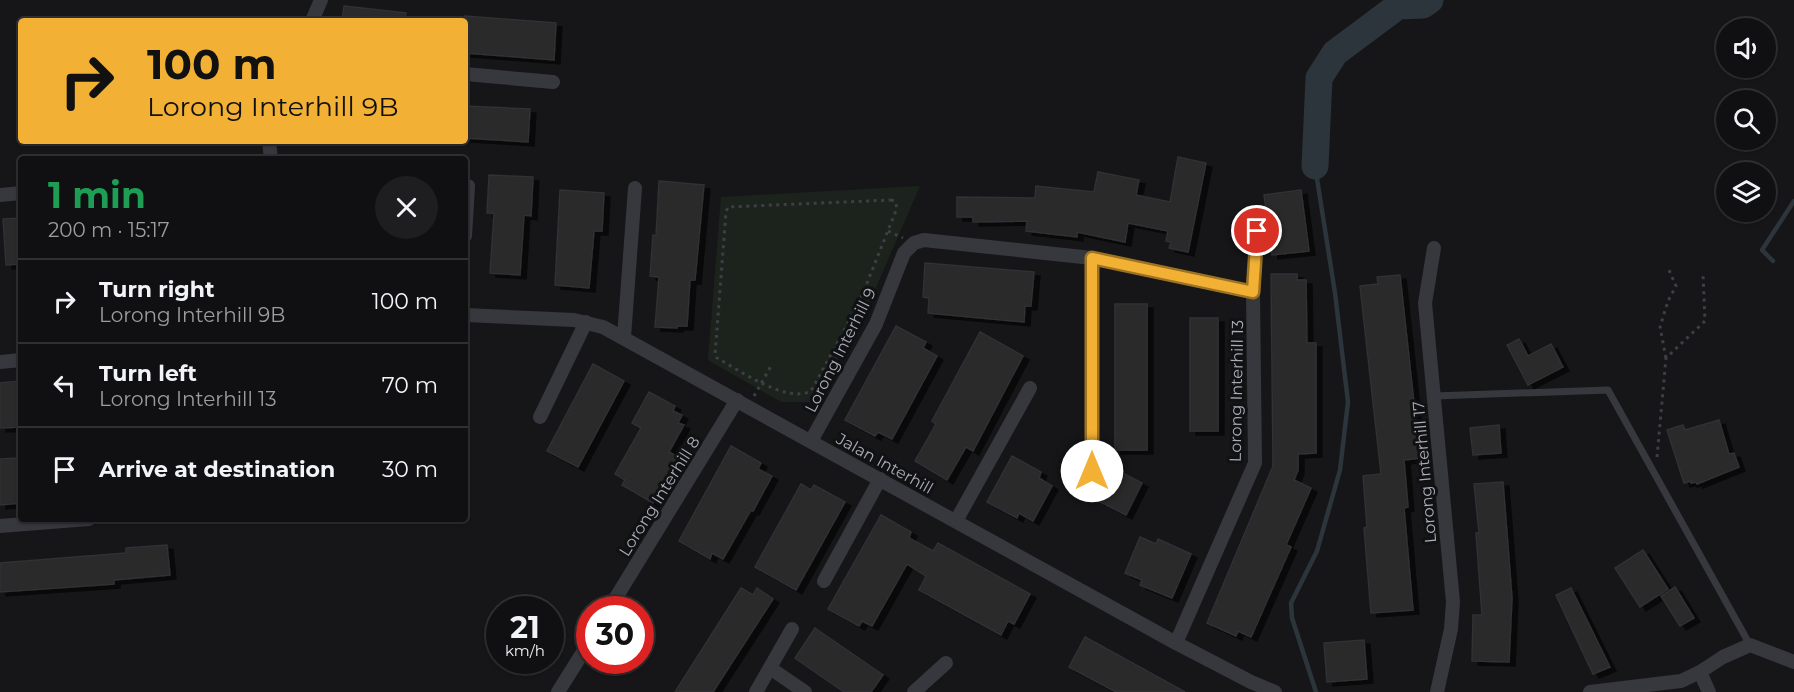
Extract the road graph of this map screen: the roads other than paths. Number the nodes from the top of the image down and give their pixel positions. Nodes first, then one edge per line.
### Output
1 (321, 0) edge
2 (313, 18) edge
3 (468, 74) edge
4 (553, 82) dead end
5 (635, 188) dead end
6 (18, 193) edge
7 (0, 195) edge
8 (1257, 231) dead end
9 (1434, 248) dead end
10 (1092, 258) junction
11 (1253, 292) junction
12 (468, 315) edge
13 (586, 322) junction
14 (624, 337) junction
15 (18, 360) edge
16 (0, 362) edge
17 (1030, 388) dead end
18 (1434, 396) junction
19 (743, 403) junction
20 (540, 417) dead end
21 (811, 441) junction
22 (1092, 471) dead end
23 (880, 479) junction
24 (956, 521) junction
25 (51, 522) edge
26 (0, 526) edge
27 (824, 581) dead end
28 (617, 596) edge
29 (792, 629) dead end
30 (1176, 643) junction
31 (1750, 645) junction
32 (1794, 662) edge
33 (576, 663) edge
34 (946, 663) dead end
35 (770, 668) junction
36 (1700, 672) junction
37 (1249, 687) edge
38 (558, 692) edge
39 (756, 692) edge
40 (805, 692) edge
41 (914, 692) edge
42 (1275, 692) edge
43 (1437, 692) edge
44 (1590, 692) edge
45 (1709, 692) edge

1 - 2 street
3 - 4 street
5 - 14 street
6 - 7 street
8 - 11 street, Lorong Interhill 13
9 - 18 street, Lorong Interhill 17
10 - 11 street
10 - 21 street, Lorong Interhill 9
10 - 22 street
11 - 30 street, Lorong Interhill 13
12 - 13 street, Jalan Interhill
13 - 14 street, Jalan Interhill
13 - 20 street
14 - 19 street, Jalan Interhill
15 - 16 street
17 - 24 street
18 - 31 lane
18 - 43 street, Lorong Interhill 17
19 - 21 street, Jalan Interhill
19 - 28 street, Lorong Interhill 8
21 - 23 street, Jalan Interhill
23 - 24 street, Jalan Interhill
23 - 27 street
24 - 30 street, Jalan Interhill
25 - 26 street
29 - 35 street
30 - 37 street, Jalan Interhill
31 - 32 street
31 - 36 street
33 - 38 street
34 - 41 street
35 - 39 street
35 - 40 street
36 - 44 street
36 - 45 street
37 - 42 street, Jalan Interhill

